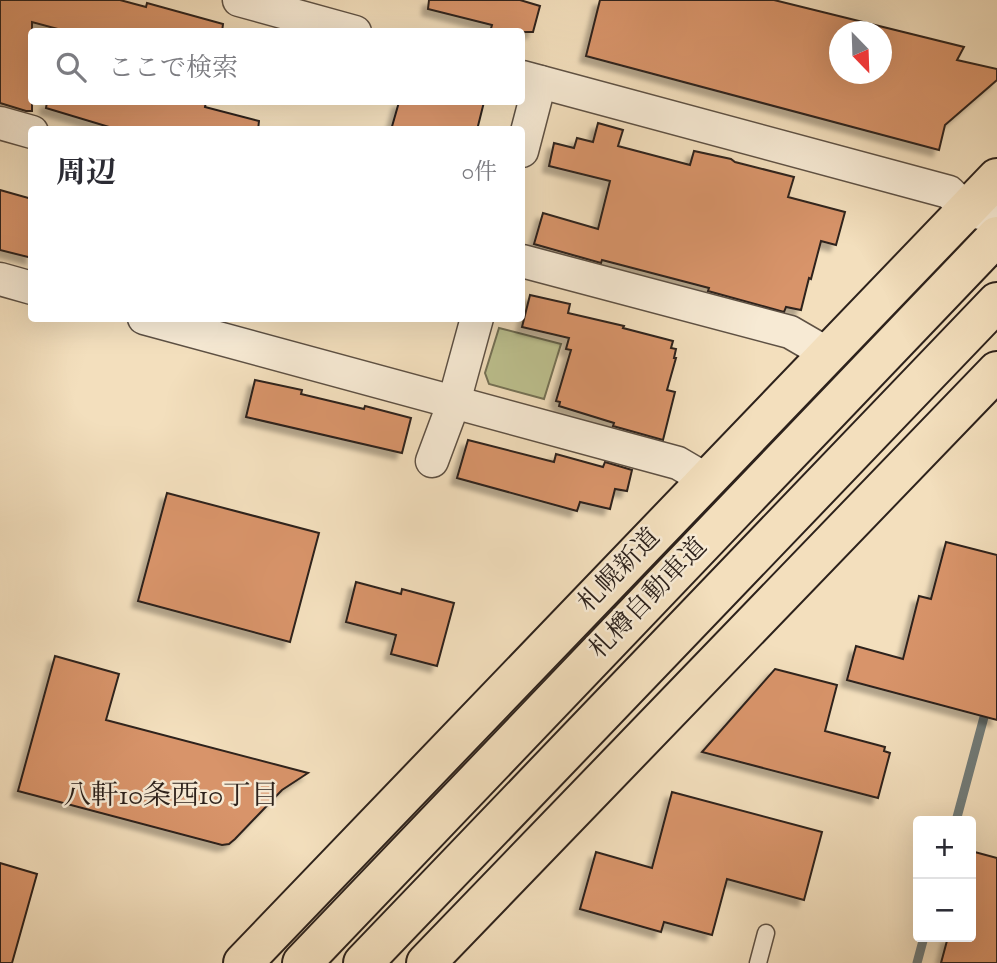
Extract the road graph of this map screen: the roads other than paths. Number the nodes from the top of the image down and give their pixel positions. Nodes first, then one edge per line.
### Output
1 (239, 0) edge
2 (340, 28) edge
3 (531, 79) edge
4 (0, 124) edge
5 (525, 127) edge
6 (28, 131) edge
7 (997, 178) edge
8 (982, 213) edge
9 (997, 236) edge
10 (525, 262) edge
11 (0, 279) edge
12 (28, 287) edge
13 (997, 302) edge
14 (159, 322) edge
15 (476, 322) edge
16 (828, 354) junction
17 (997, 372) edge
18 (454, 402) junction
19 (432, 461) dead end
20 (707, 480) junction
21 (766, 933) dead end
22 (243, 963) edge
23 (302, 963) edge
24 (363, 963) edge
25 (426, 963) edge
26 (758, 963) edge

1 - 2 street
3 - 5 street
3 - 8 street
4 - 6 street
7 - 8 highway, 札幌新道
8 - 16 highway, 札幌新道
9 - 23 highway, 札樽自動車道
10 - 16 street
11 - 12 street
13 - 24 highway, 札樽自動車道
14 - 18 street
15 - 18 street
16 - 20 highway, 札幌新道
17 - 25 highway
18 - 19 street
18 - 20 street
20 - 22 highway, 札幌新道
21 - 26 lane

